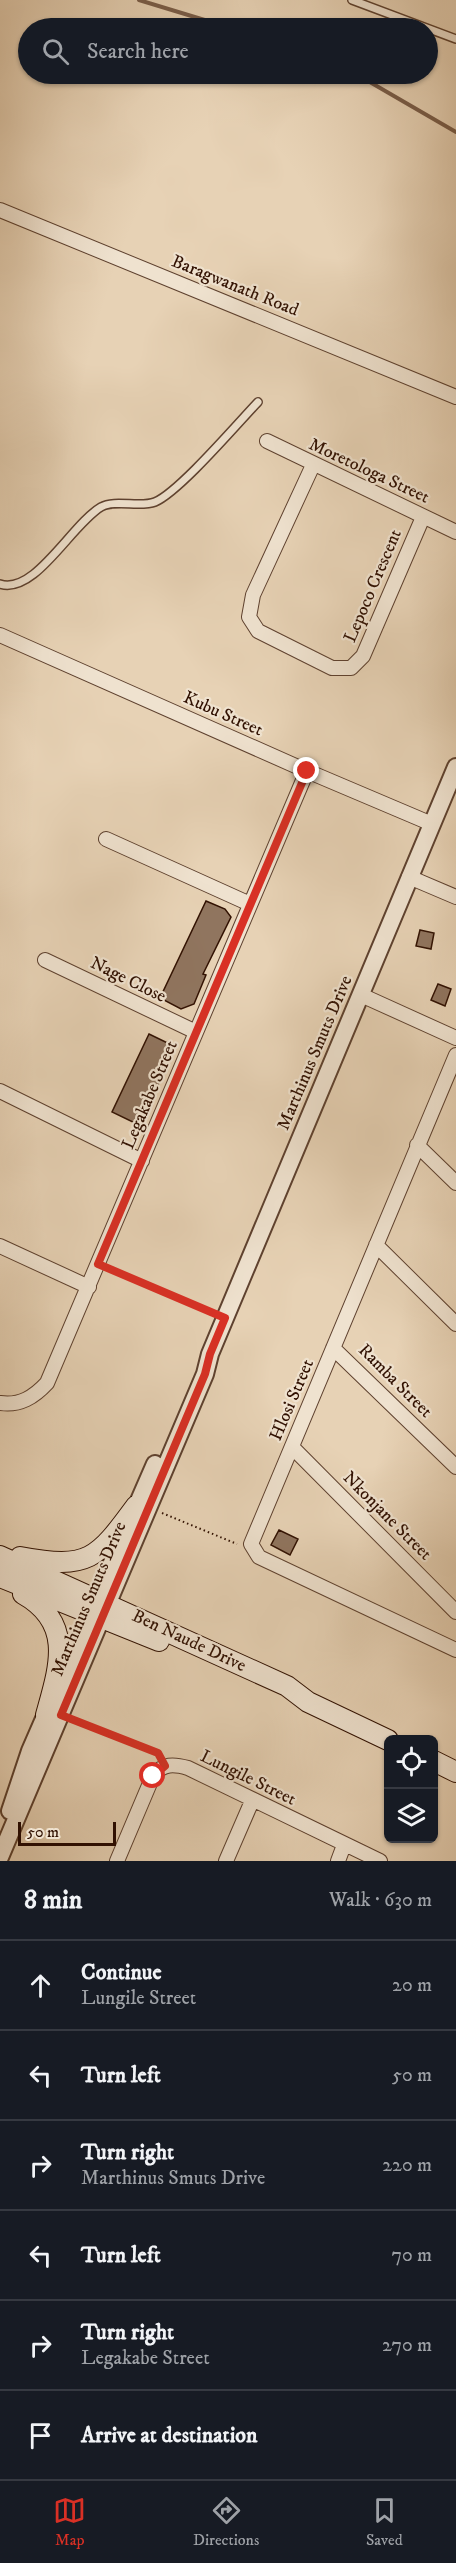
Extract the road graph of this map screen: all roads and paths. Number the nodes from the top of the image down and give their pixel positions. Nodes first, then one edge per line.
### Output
1 (352, 0) edge
2 (400, 18) edge
3 (438, 32) edge
4 (456, 39) edge
5 (0, 210) edge
6 (456, 397) edge
7 (258, 402) dead end
8 (267, 441) dead end
9 (314, 465) junction
10 (423, 517) junction
11 (456, 532) edge
12 (0, 584) edge
13 (0, 635) edge
14 (456, 767) edge
15 (307, 771) junction
16 (432, 824) junction
17 (106, 839) dead end
18 (409, 878) junction
19 (456, 897) edge
20 (250, 904) junction
21 (45, 960) dead end
22 (361, 995) junction
23 (196, 1032) junction
24 (456, 1038) edge
25 (456, 1055) edge
26 (0, 1091) edge
27 (417, 1145) junction
28 (142, 1161) junction
29 (456, 1183) edge
30 (376, 1245) junction
31 (0, 1246) edge
32 (98, 1264) junction
33 (88, 1287) junction
34 (225, 1318) junction
35 (456, 1324) edge
36 (333, 1348) junction
37 (0, 1403) edge
38 (292, 1447) junction
39 (456, 1467) edge
40 (143, 1507) junction
41 (252, 1547) junction
42 (0, 1555) edge
43 (0, 1579) edge
44 (100, 1608) junction
45 (456, 1612) edge
46 (456, 1650) edge
47 (53, 1715) junction
48 (384, 1738) edge
49 (438, 1763) edge
50 (165, 1766) junction
51 (456, 1772) edge
52 (252, 1801) junction
53 (0, 1841) edge
54 (344, 1845) junction
55 (0, 1857) edge
56 (117, 1861) edge
57 (226, 1861) edge
58 (338, 1861) edge
59 (380, 1861) edge

1 - 2 lane
3 - 4 lane
5 - 6 street, Baragwanath Road
7 - 12 lane
8 - 9 street, Moretologa Street
9 - 10 street, Moretologa Street
9 - 10 street, Lepoco Crescent
10 - 11 street, Moretologa Street
13 - 15 street, Kubu Street
14 - 16 street, Marthinus Smuts Drive
15 - 16 street, Kubu Street
15 - 20 street, Legakabe Street
16 - 18 street, Marthinus Smuts Drive
17 - 20 street
18 - 19 street
18 - 22 street, Marthinus Smuts Drive
20 - 23 street, Legakabe Street
21 - 23 street, Nage Close
22 - 24 street
22 - 34 street, Marthinus Smuts Drive
23 - 28 street, Legakabe Street
25 - 27 street, Hlosi Street
26 - 28 street
27 - 29 street
27 - 30 street, Hlosi Street
28 - 32 street, Legakabe Street
30 - 35 street
30 - 36 street, Hlosi Street
31 - 33 street
32 - 33 street, Legakabe Street
32 - 34 path
33 - 37 street, Legakabe Street
34 - 40 street, Marthinus Smuts Drive
36 - 38 street, Hlosi Street
36 - 39 street, Ramba Street
38 - 41 street, Hlosi Street
38 - 45 street, Nkonjane Street
40 - 41 path
40 - 42 main road
40 - 44 street, Marthinus Smuts Drive
41 - 46 street
42 - 44 main road, Ben Naude Drive
43 - 44 main road, Ben Naude Drive
43 - 47 main road
44 - 47 street, Marthinus Smuts Drive
44 - 48 main road, Ben Naude Drive
47 - 50 path
47 - 53 street
47 - 55 street
49 - 51 main road
50 - 52 street, Lungile Street
50 - 56 street
52 - 54 street, Lungile Street
52 - 57 street
54 - 58 street
54 - 59 street, Lungile Street

